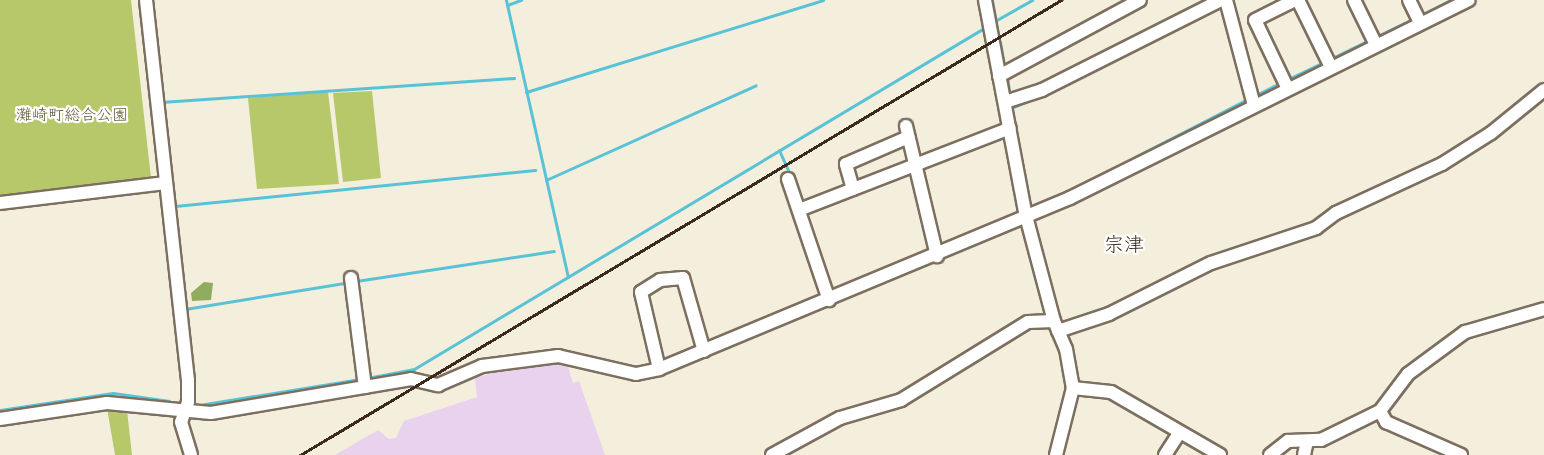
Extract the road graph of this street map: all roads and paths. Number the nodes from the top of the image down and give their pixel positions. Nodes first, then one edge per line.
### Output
1 (146, 0) edge
2 (985, 0) edge
3 (1140, 0) edge
4 (1221, 0) edge
5 (1226, 0) edge
6 (1297, 0) edge
7 (1354, 0) edge
8 (1409, 0) edge
9 (1465, 1) edge
10 (1198, 5) edge
11 (1418, 18) junction
12 (1374, 40) junction
13 (1329, 62) junction
14 (1004, 74) junction
15 (1285, 84) junction
16 (1544, 90) edge
17 (1253, 100) junction
18 (1009, 102) junction
19 (1010, 128) junction
20 (915, 166) junction
21 (788, 178) dead end
22 (166, 183) junction
23 (854, 189) junction
24 (0, 203) edge
25 (799, 210) junction
26 (1026, 216) junction
27 (937, 256) junction
28 (351, 280) dead end
29 (830, 300) junction
30 (1544, 309) edge
31 (1056, 326) junction
32 (704, 351) junction
33 (659, 369) junction
34 (364, 381) junction
35 (1073, 388) junction
36 (1380, 411) junction
37 (184, 412) junction
38 (0, 419) edge
39 (1180, 432) junction
40 (1307, 441) junction
41 (1426, 442) junction
42 (191, 455) edge
43 (772, 455) edge
44 (1056, 455) edge
45 (1165, 455) edge
46 (1220, 455) edge
47 (1270, 455) edge
48 (1304, 455) edge
49 (1421, 455) edge
50 (1461, 455) edge

1 - 22 street
2 - 14 street
3 - 14 street
4 - 10 street
5 - 17 street
6 - 13 street
6 - 15 street
7 - 12 street
8 - 11 street
9 - 11 street
10 - 18 street
11 - 12 street
12 - 13 street
13 - 15 street
14 - 18 street
15 - 17 street
16 - 31 street
17 - 26 street
18 - 19 street
19 - 20 street
19 - 26 street
20 - 23 street
20 - 23 street
20 - 27 street
21 - 25 street
22 - 24 street
22 - 37 street
23 - 25 street
25 - 29 street
26 - 27 street
26 - 31 street
27 - 29 street
28 - 34 street
29 - 32 street
30 - 36 street
31 - 35 street
31 - 43 street
32 - 33 street
32 - 33 street
33 - 34 street
34 - 37 street
35 - 39 street
35 - 44 street
36 - 40 street
36 - 41 street
37 - 38 street
37 - 42 street
39 - 45 street
39 - 46 street
40 - 47 street
40 - 48 street
41 - 49 street
41 - 50 street

